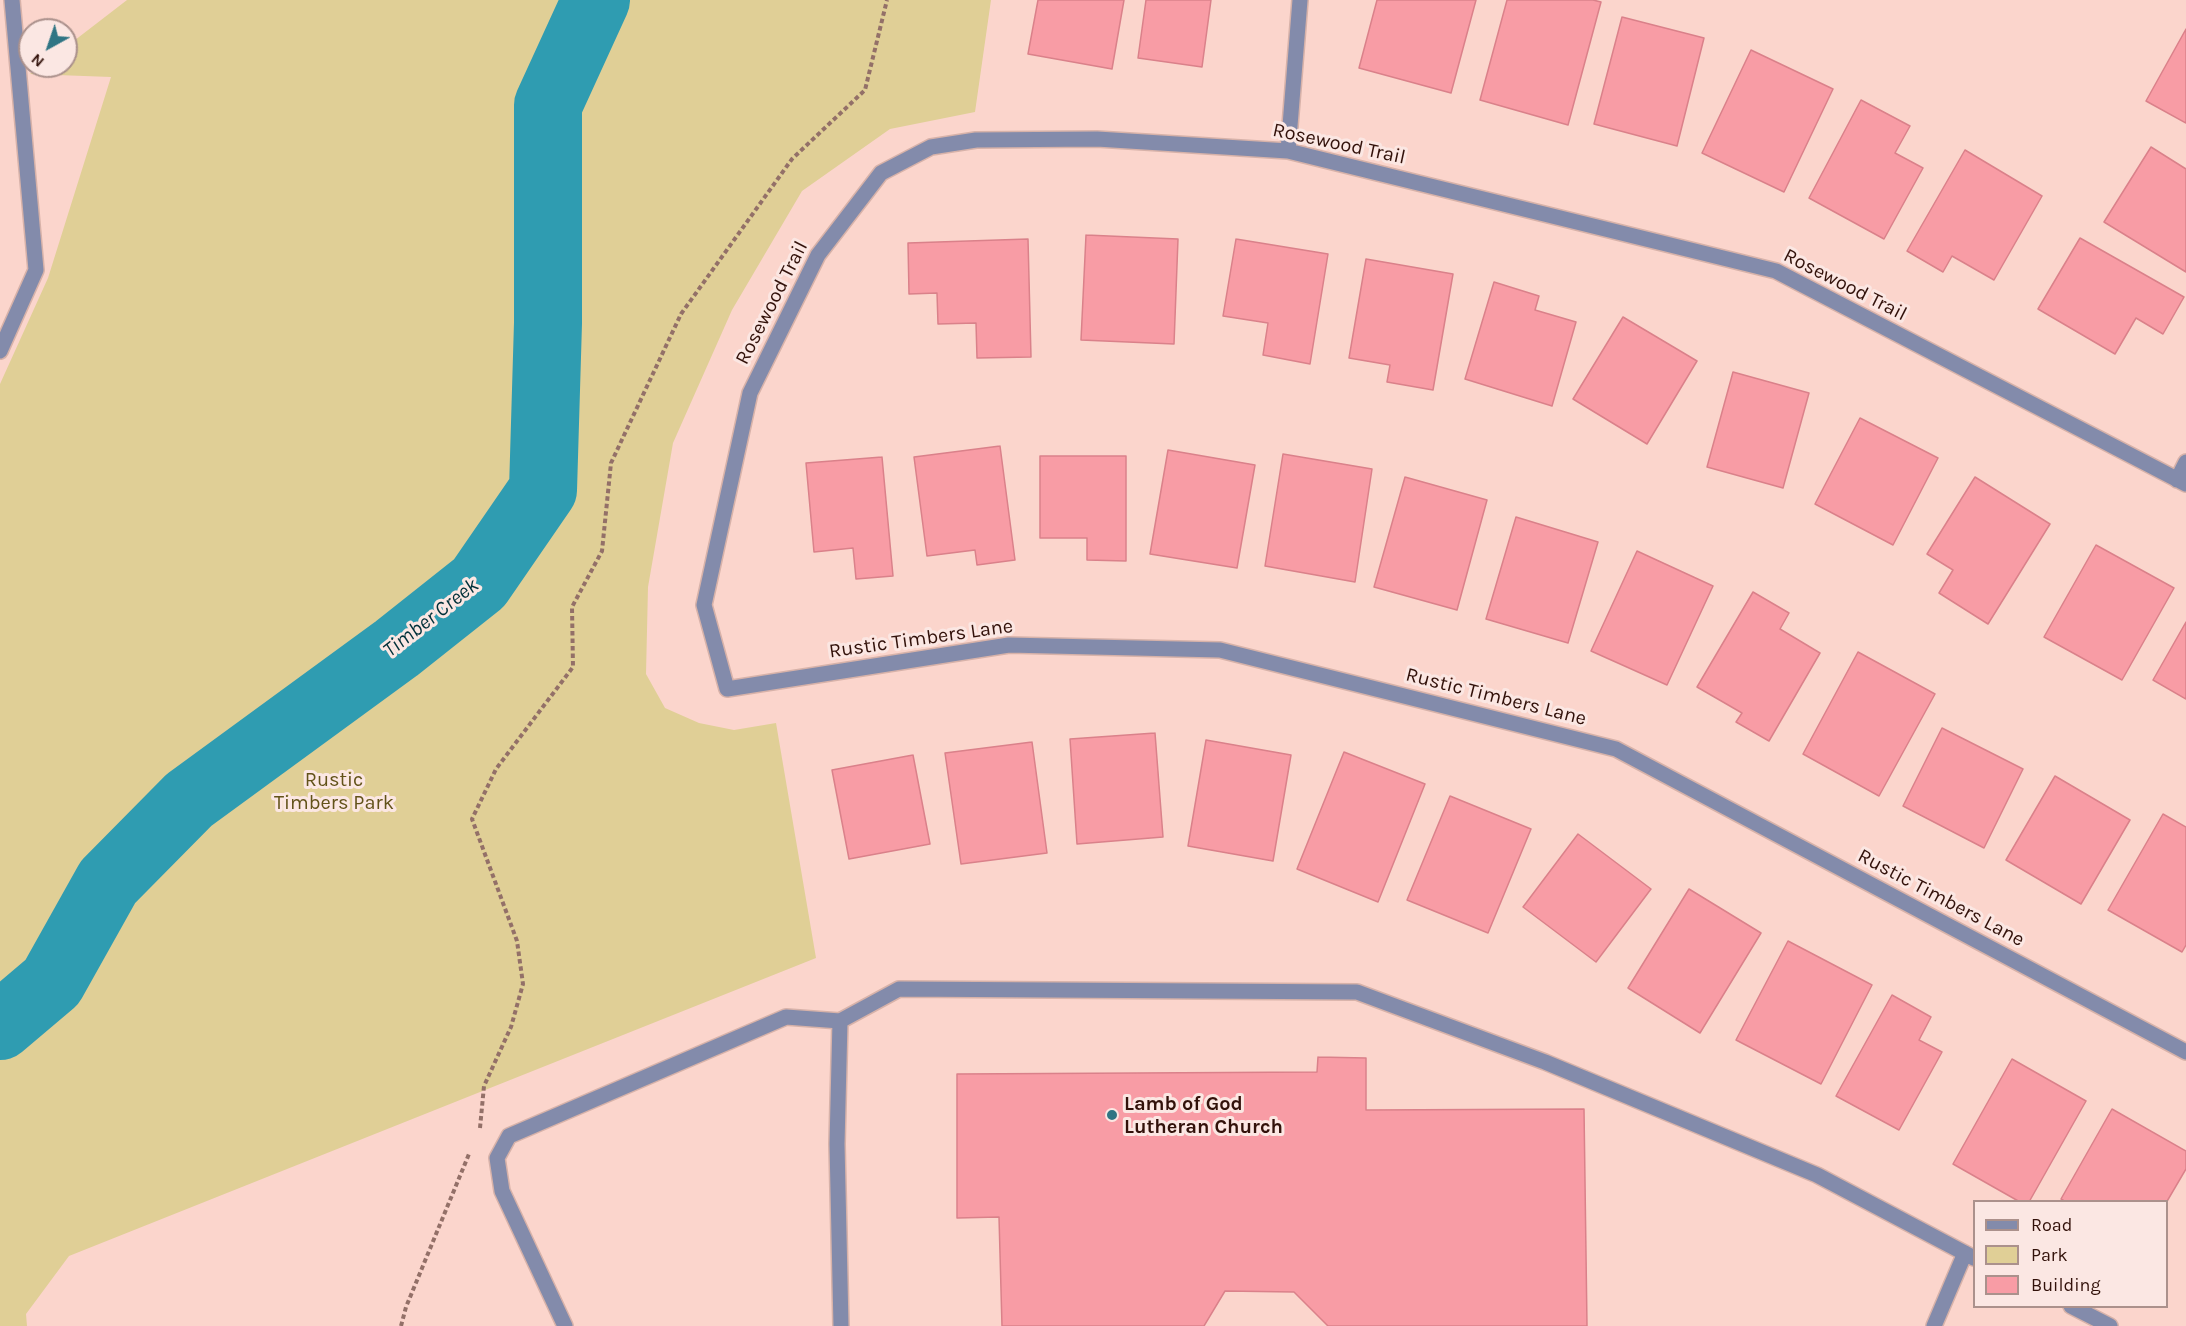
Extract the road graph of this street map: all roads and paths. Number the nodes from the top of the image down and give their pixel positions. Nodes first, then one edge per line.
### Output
1 (12, 0) edge
2 (887, 0) edge
3 (1300, 0) edge
4 (1288, 151) junction
5 (0, 351) edge
6 (2186, 462) edge
7 (2182, 482) edge
8 (728, 689) joint
9 (840, 1021) junction
10 (2186, 1052) edge
11 (477, 1134) dead end
12 (473, 1144) dead end
13 (1970, 1256) edge
14 (2075, 1308) edge
15 (401, 1326) edge
16 (566, 1326) edge
17 (841, 1326) edge
18 (1934, 1326) edge
19 (2110, 1326) edge

1 - 5 street
2 - 11 path
3 - 4 street
4 - 7 street, Rosewood Trail
4 - 8 street, Rosewood Trail
6 - 7 street
8 - 10 street, Rustic Timbers Lane
9 - 13 street
9 - 16 street
9 - 17 street
12 - 15 path
13 - 18 street
14 - 19 street

